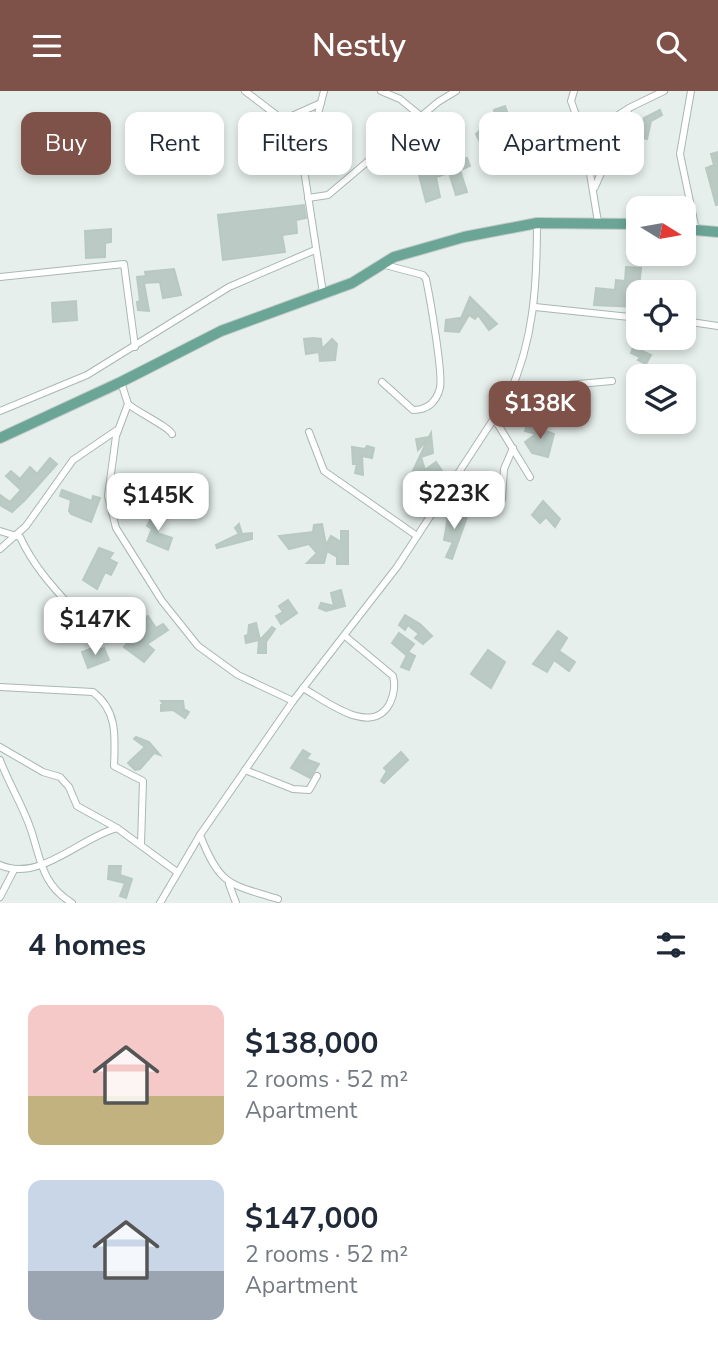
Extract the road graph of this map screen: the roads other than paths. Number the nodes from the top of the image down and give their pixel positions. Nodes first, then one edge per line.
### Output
1 (245, 91) edge
2 (324, 91) edge
3 (381, 91) edge
4 (456, 91) edge
5 (574, 91) edge
6 (664, 91) edge
7 (691, 91) edge
8 (321, 103) junction
9 (629, 108) junction
10 (273, 112) edge
11 (301, 112) edge
12 (319, 112) edge
13 (416, 112) edge
14 (429, 112) edge
15 (575, 112) edge
16 (623, 112) edge
17 (366, 163) edge
18 (305, 175) edge
19 (591, 175) edge
20 (594, 188) junction
21 (686, 196) edge
22 (308, 198) junction
23 (598, 222) junction
24 (537, 223) junction
25 (626, 223) edge
26 (696, 230) edge
27 (718, 232) edge
28 (315, 250) junction
29 (385, 265) junction
30 (0, 277) edge
31 (323, 293) junction
32 (534, 307) junction
33 (626, 317) edge
34 (696, 323) edge
35 (718, 326) edge
36 (135, 347) junction
37 (612, 381) dead end
38 (121, 382) junction
39 (382, 382) dead end
40 (512, 390) junction
41 (128, 404) junction
42 (0, 411) edge
43 (494, 418) junction
44 (118, 429) junction
45 (309, 432) dead end
46 (172, 434) dead end
47 (0, 438) edge
48 (513, 448) junction
49 (530, 477) dead end
50 (502, 499) dead end
51 (0, 531) edge
52 (16, 536) junction
53 (417, 536) junction
54 (0, 549) edge
55 (71, 607) dead end
56 (345, 636) junction
57 (0, 687) edge
58 (303, 688) junction
59 (293, 701) junction
60 (0, 747) edge
61 (0, 760) edge
62 (245, 771) junction
63 (317, 776) dead end
64 (117, 828) junction
65 (200, 835) junction
66 (141, 844) junction
67 (39, 864) junction
68 (0, 865) edge
69 (13, 870) junction
70 (177, 872) junction
71 (229, 884) junction
72 (0, 897) edge
73 (278, 899) dead end
74 (72, 903) edge
75 (160, 903) edge
76 (236, 903) edge

1 - 10 street
2 - 8 street
3 - 13 street
4 - 14 street
5 - 15 street
6 - 9 street
7 - 21 street
8 - 11 street
8 - 12 street
9 - 16 street
9 - 20 street
17 - 22 street
18 - 22 street
19 - 20 street
20 - 23 street
22 - 28 street
23 - 24 main road
23 - 25 main road
24 - 29 main road
24 - 32 street
26 - 27 main road
28 - 31 street
28 - 36 street
29 - 31 main road
29 - 39 street
30 - 36 street
31 - 38 main road
32 - 33 street
32 - 40 street
34 - 35 street
36 - 42 street
37 - 40 street
38 - 41 street
38 - 47 main road
40 - 43 street
41 - 44 street
41 - 46 street
43 - 48 street
43 - 53 street
44 - 52 street
44 - 59 street
45 - 53 street
48 - 49 street
48 - 50 street
51 - 52 street
52 - 54 street
52 - 55 street
53 - 56 street
56 - 58 street
56 - 58 street
57 - 66 street
58 - 59 street
59 - 62 street
60 - 64 street
61 - 67 street
62 - 63 street
62 - 65 street
64 - 66 street
64 - 67 street
65 - 70 street
65 - 71 street
66 - 70 street
67 - 69 street
67 - 74 street
68 - 69 street
69 - 72 street
70 - 75 street
71 - 73 street
71 - 76 street

